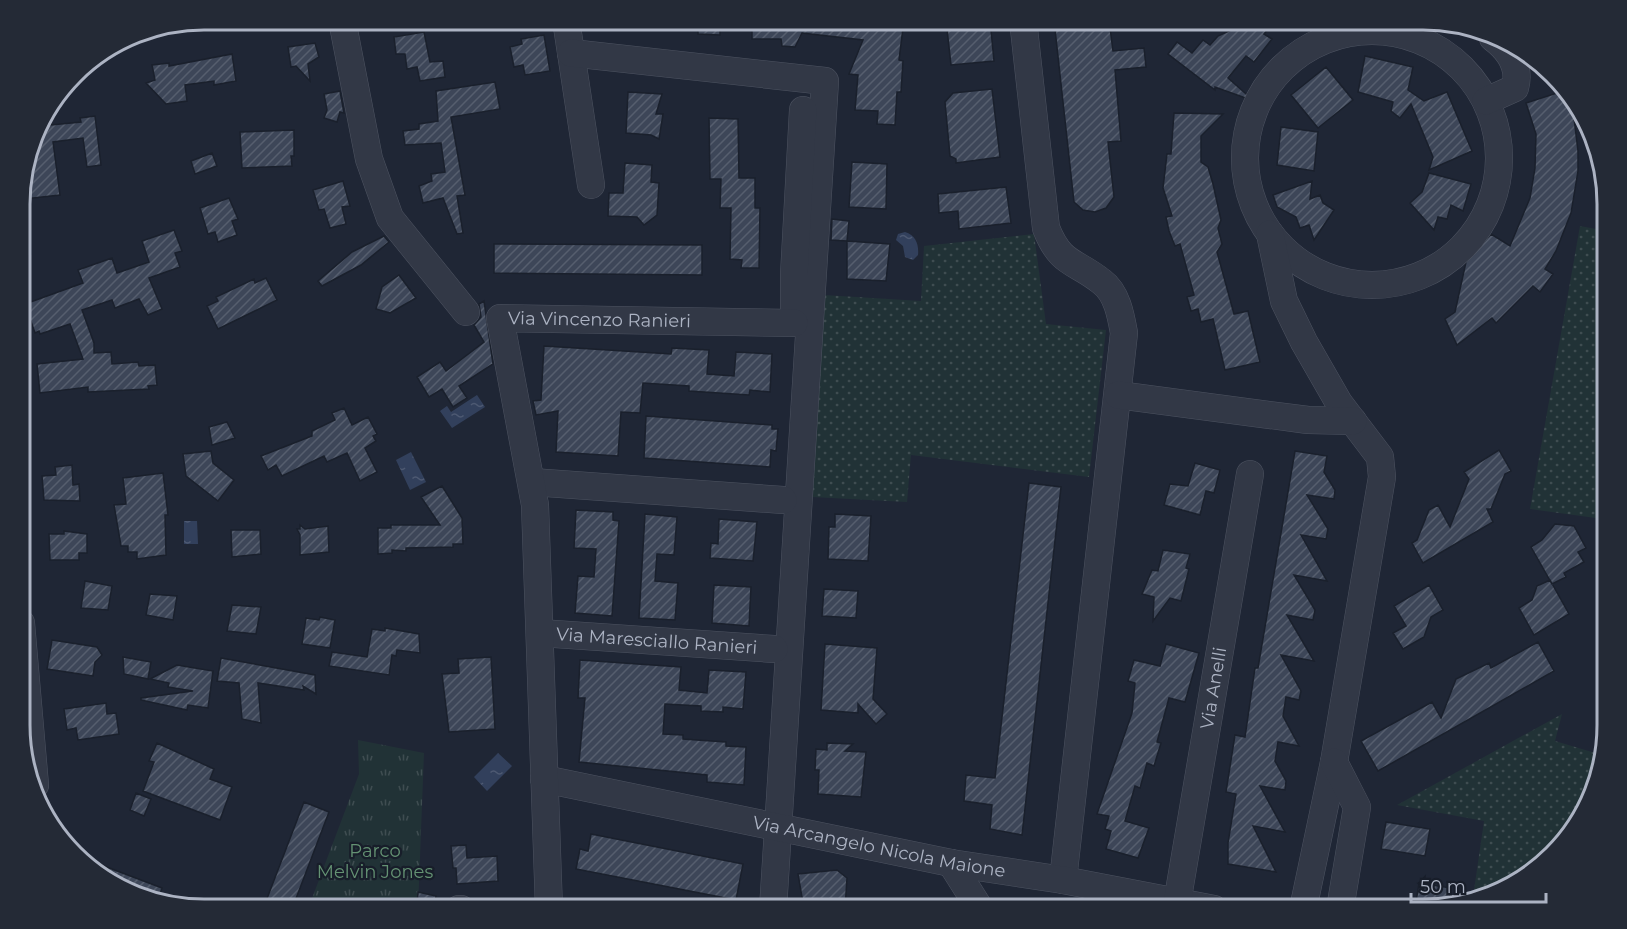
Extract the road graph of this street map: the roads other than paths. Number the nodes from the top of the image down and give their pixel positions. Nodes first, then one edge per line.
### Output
1 (344, 30) edge
2 (568, 30) edge
3 (1024, 30) edge
4 (1360, 30) edge
5 (1392, 30) edge
6 (1507, 52) edge
7 (571, 53) junction
8 (1486, 101) junction
9 (803, 110) dead end
10 (591, 185) dead end
11 (1270, 234) junction
12 (466, 312) dead end
13 (794, 323) junction
14 (1118, 395) junction
15 (1353, 422) junction
16 (1250, 474) dead end
17 (532, 482) junction
18 (783, 501) junction
19 (540, 633) junction
20 (774, 650) junction
21 (30, 729) edge
22 (32, 754) edge
23 (1334, 762) junction
24 (544, 779) junction
25 (770, 825) junction
26 (951, 863) junction
27 (1063, 880) junction
28 (549, 899) edge
29 (773, 899) edge
30 (974, 899) edge
31 (1157, 899) edge
32 (1178, 899) edge
33 (1305, 899) edge
34 (1342, 899) edge

1 - 12 street
2 - 7 street
3 - 14 street
4 - 11 street
5 - 8 street
6 - 8 street
7 - 10 street
7 - 25 street
8 - 11 street
9 - 13 street
11 - 15 street
13 - 17 street, Via Vincenzo Ranieri
13 - 18 street
14 - 15 street
14 - 27 street
15 - 23 street
16 - 32 street, Via Anelli
17 - 18 street
17 - 19 street, Via Vincenzo Ranieri
18 - 20 street
19 - 20 street, Via Maresciallo Ranieri
19 - 24 street, Via Vincenzo Ranieri
20 - 25 street
21 - 22 street
23 - 33 street
23 - 34 street
24 - 25 street, Via Arcangelo Nicola Maione
24 - 28 street, Via Vincenzo Ranieri
25 - 26 street, Via Arcangelo Nicola Maione
25 - 29 street
26 - 27 street, Via Arcangelo Nicola Maione
26 - 30 street
27 - 31 street, Via Arcangelo Nicola Maione

